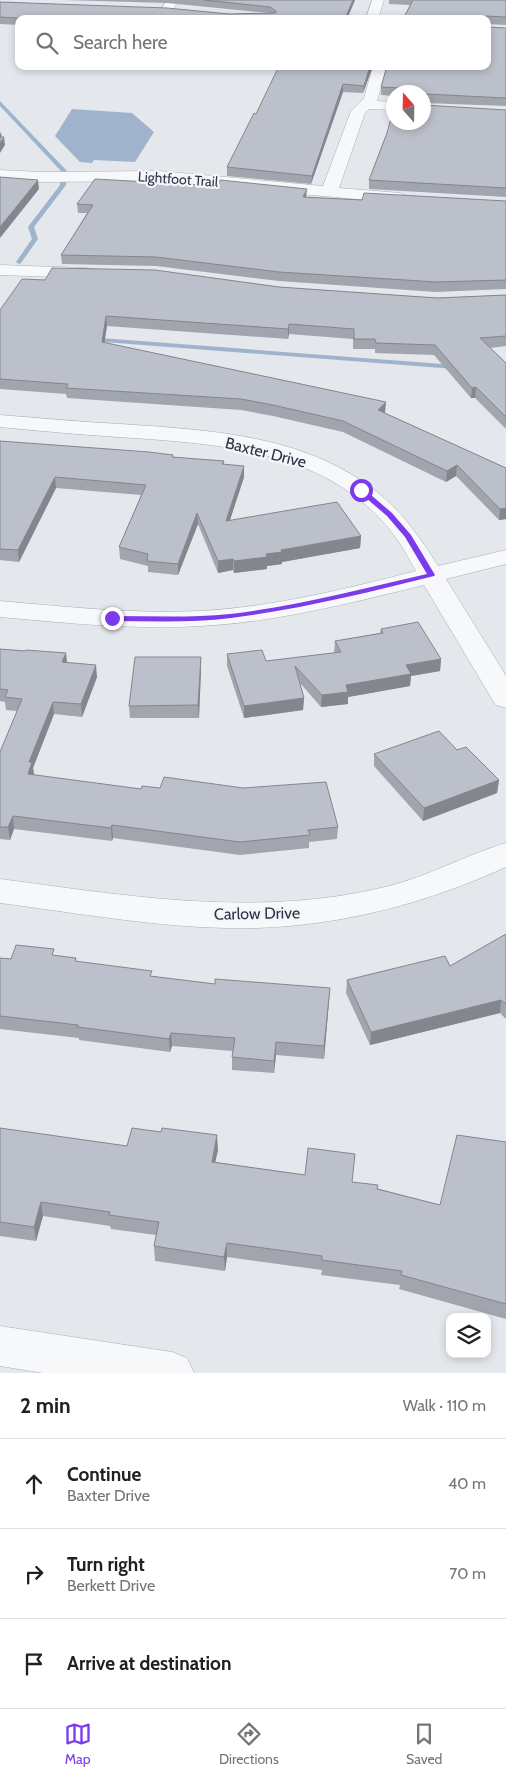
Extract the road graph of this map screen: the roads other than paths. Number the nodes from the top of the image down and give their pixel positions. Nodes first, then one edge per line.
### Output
1 (378, 0) edge
2 (166, 6) edge
3 (186, 10) edge
4 (373, 15) edge
5 (379, 70) dead end
6 (366, 105) junction
7 (386, 106) edge
8 (0, 175) edge
9 (330, 193) junction
10 (417, 199) edge
11 (0, 270) edge
12 (105, 273) edge
13 (0, 421) edge
14 (506, 557) edge
15 (432, 575) junction
16 (0, 610) edge
17 (506, 698) edge
18 (506, 854) edge
19 (0, 891) edge
20 (0, 1346) edge
21 (172, 1373) edge

1 - 4 street
2 - 3 street
5 - 6 street
6 - 7 street
6 - 9 street
8 - 9 street, Lightfoot Trail
9 - 10 street, Lightfoot Trail
11 - 12 street
13 - 15 street, Baxter Drive
14 - 15 street
15 - 16 street
15 - 17 street, Baxter Drive
18 - 19 street, Carlow Drive
20 - 21 street

